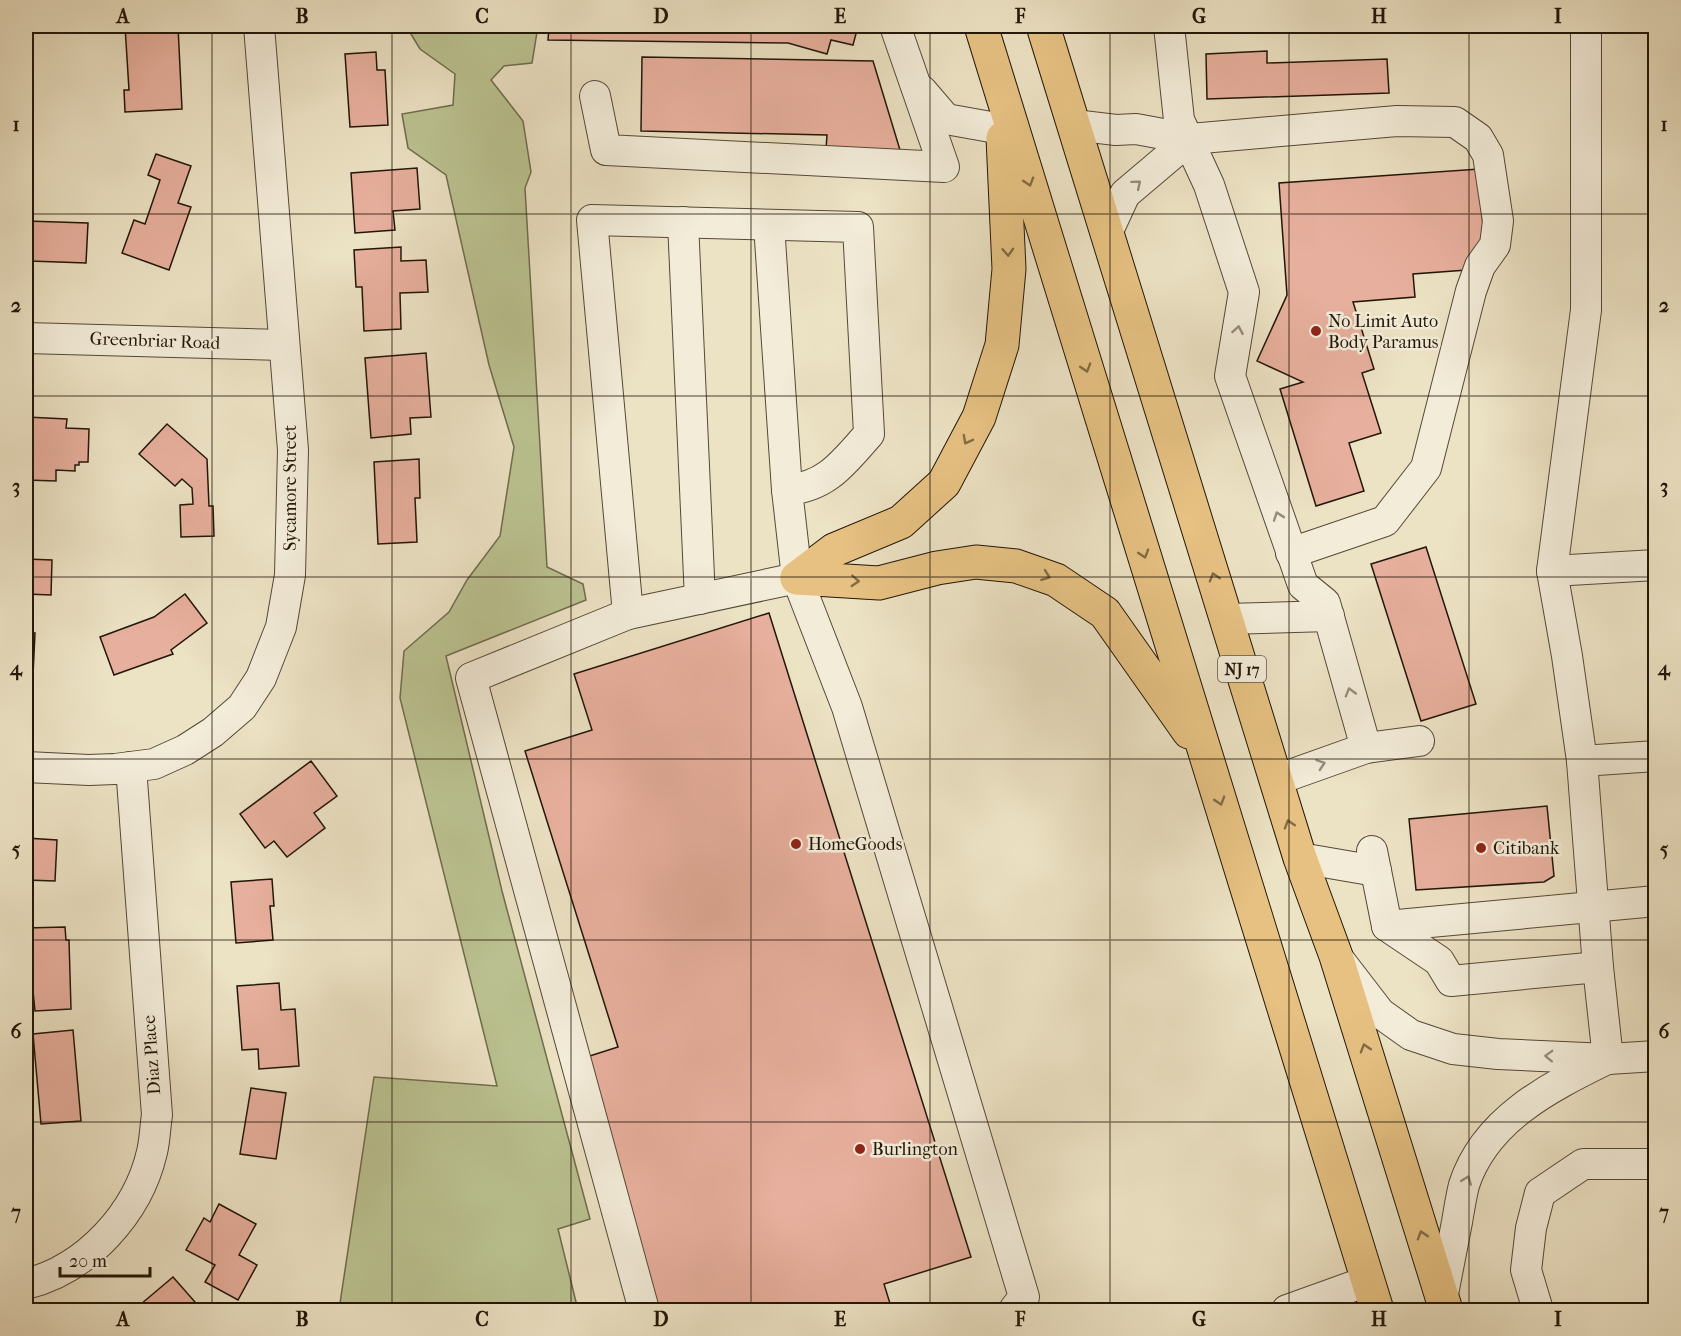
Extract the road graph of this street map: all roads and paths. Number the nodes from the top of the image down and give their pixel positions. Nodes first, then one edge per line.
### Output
1 (259, 26) edge
2 (896, 26) edge
3 (981, 26) edge
4 (1042, 26) edge
5 (1170, 26) edge
6 (1586, 26) edge
7 (916, 85) junction
8 (595, 96) dead end
9 (1074, 125) junction
10 (1008, 130) junction
11 (1190, 139) junction
12 (683, 222) junction
13 (769, 225) junction
14 (1107, 233) junction
15 (26, 338) edge
16 (284, 345) junction
17 (787, 490) junction
18 (1291, 553) junction
19 (1656, 565) edge
20 (1552, 571) junction
21 (797, 578) junction
22 (700, 599) junction
23 (628, 614) junction
24 (1329, 616) junction
25 (1227, 619) junction
26 (1419, 741) dead end
27 (1366, 748) junction
28 (1656, 756) edge
29 (1207, 758) junction
30 (1582, 761) junction
31 (26, 767) edge
32 (130, 767) junction
33 (1276, 780) junction
34 (1300, 858) junction
35 (1656, 901) edge
36 (1593, 905) junction
37 (1388, 926) junction
38 (1336, 956) junction
39 (1598, 967) junction
40 (1656, 1056) edge
41 (1608, 1059) junction
42 (1656, 1164) edge
43 (26, 1284) edge
44 (1372, 1296) edge
45 (1444, 1305) edge
46 (644, 1311) edge
47 (1014, 1311) edge
48 (1287, 1311) edge
49 (1538, 1311) edge

1 - 16 street, Sycamore Street
2 - 7 street
3 - 10 highway
4 - 9 highway, NJ 17
5 - 11 street
6 - 20 street
7 - 8 street
7 - 10 street
9 - 11 street
9 - 14 highway, NJ 17
10 -> 21 highway
10 -> 29 highway
14 -> 11 street
18 -> 11 street
11 - 18 street
12 - 13 street
12 - 22 street
12 - 23 street
13 - 17 street
13 - 17 street
25 -> 14 highway, NJ 17
15 - 16 street, Greenbriar Road
16 - 32 street, Sycamore Street
17 - 21 street
18 - 24 street
19 - 20 street
20 - 30 street
21 - 22 street
21 -> 29 highway
21 - 47 street
22 - 23 street
23 - 46 street
24 - 25 street
27 -> 24 street
25 - 33 highway, NJ 17
26 - 27 street
33 -> 27 street
28 - 30 street
29 -> 44 highway
30 - 36 street
31 - 32 street, Sycamore Street
32 - 43 street, Diaz Place
34 -> 33 highway, NJ 17
34 - 37 street
34 - 38 highway, NJ 17
35 - 36 street
36 - 37 street
36 - 39 street
37 - 39 street
41 -> 38 street
45 -> 38 highway, NJ 17
39 - 41 street
40 - 41 street
45 -> 41 street
42 - 49 street
44 - 48 street

